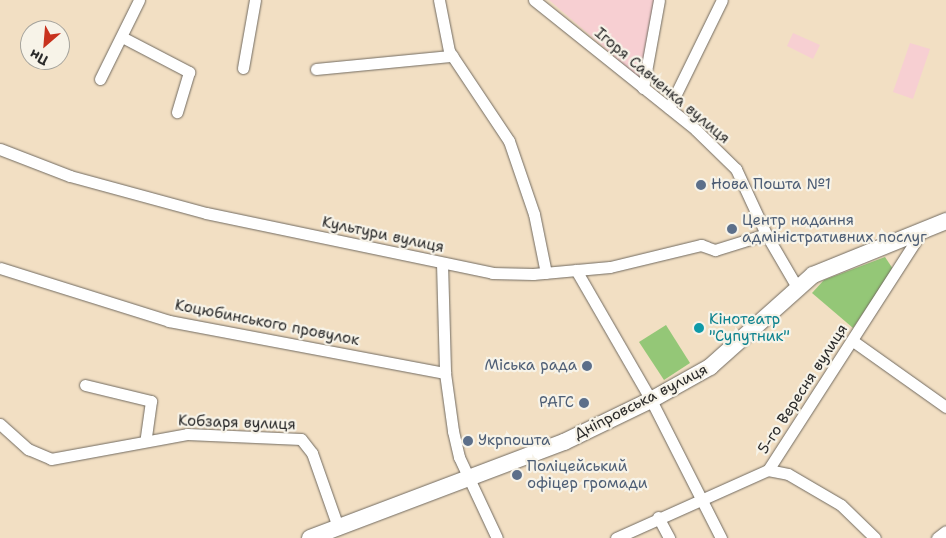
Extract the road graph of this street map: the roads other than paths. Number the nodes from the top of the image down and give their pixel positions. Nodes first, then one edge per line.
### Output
1 (140, 0) edge
2 (255, 0) edge
3 (439, 0) edge
4 (534, 0) edge
5 (659, 0) edge
6 (722, 0) edge
7 (122, 37) junction
8 (452, 56) junction
9 (242, 68) dead end
10 (316, 69) dead end
11 (100, 79) dead end
12 (643, 88) junction
13 (669, 108) junction
14 (178, 112) dead end
15 (0, 149) edge
16 (946, 221) edge
17 (766, 234) junction
18 (920, 234) junction
19 (442, 263) junction
20 (0, 268) edge
21 (576, 270) junction
22 (546, 273) junction
23 (797, 287) junction
24 (853, 341) junction
25 (444, 373) junction
26 (85, 385) dead end
27 (651, 400) junction
28 (946, 406) edge
29 (0, 424) edge
30 (146, 438) junction
31 (768, 470) junction
32 (469, 478) junction
33 (702, 499) junction
34 (658, 517) junction
35 (338, 527) junction
36 (946, 531) edge
37 (310, 538) edge
38 (497, 538) edge
39 (616, 538) edge
40 (669, 538) edge
41 (721, 538) edge
42 (875, 538) edge
43 (937, 538) edge

1 - 7 street
2 - 9 street
3 - 8 street
4 - 12 street, Ігоря Савченка вулиця
5 - 12 street
6 - 13 street
7 - 11 street
7 - 14 street
8 - 10 street
8 - 22 street
12 - 13 street, Ігоря Савченка вулиця
13 - 17 street, Ігоря Савченка вулиця
15 - 19 street, Культури вулиця
16 - 18 highway, Дніпровська вулиця
17 - 21 street, Культури вулиця
17 - 23 street, Ігоря Савченка вулиця
18 - 23 highway, Дніпровська вулиця
18 - 24 street, 5-го Вересня вулиця
19 - 22 street, Культури вулиця
19 - 25 street
20 - 25 street, Коцюбинського провулок
21 - 22 street, Культури вулиця
21 - 27 street
23 - 27 highway, Дніпровська вулиця
24 - 28 street
24 - 31 street, 5-го Вересня вулиця
25 - 32 street
26 - 30 street
27 - 32 highway, Дніпровська вулиця
27 - 33 street
29 - 30 street, Кобзаря вулиця
30 - 35 street, Кобзаря вулиця
31 - 33 street, 5-го Вересня вулиця
31 - 42 street
32 - 35 highway, Дніпровська вулиця
32 - 38 street
33 - 34 street, 5-го Вересня вулиця
33 - 41 street
34 - 39 street, 5-го Вересня вулиця
34 - 40 street
35 - 37 highway, Дніпровська вулиця
36 - 43 street

